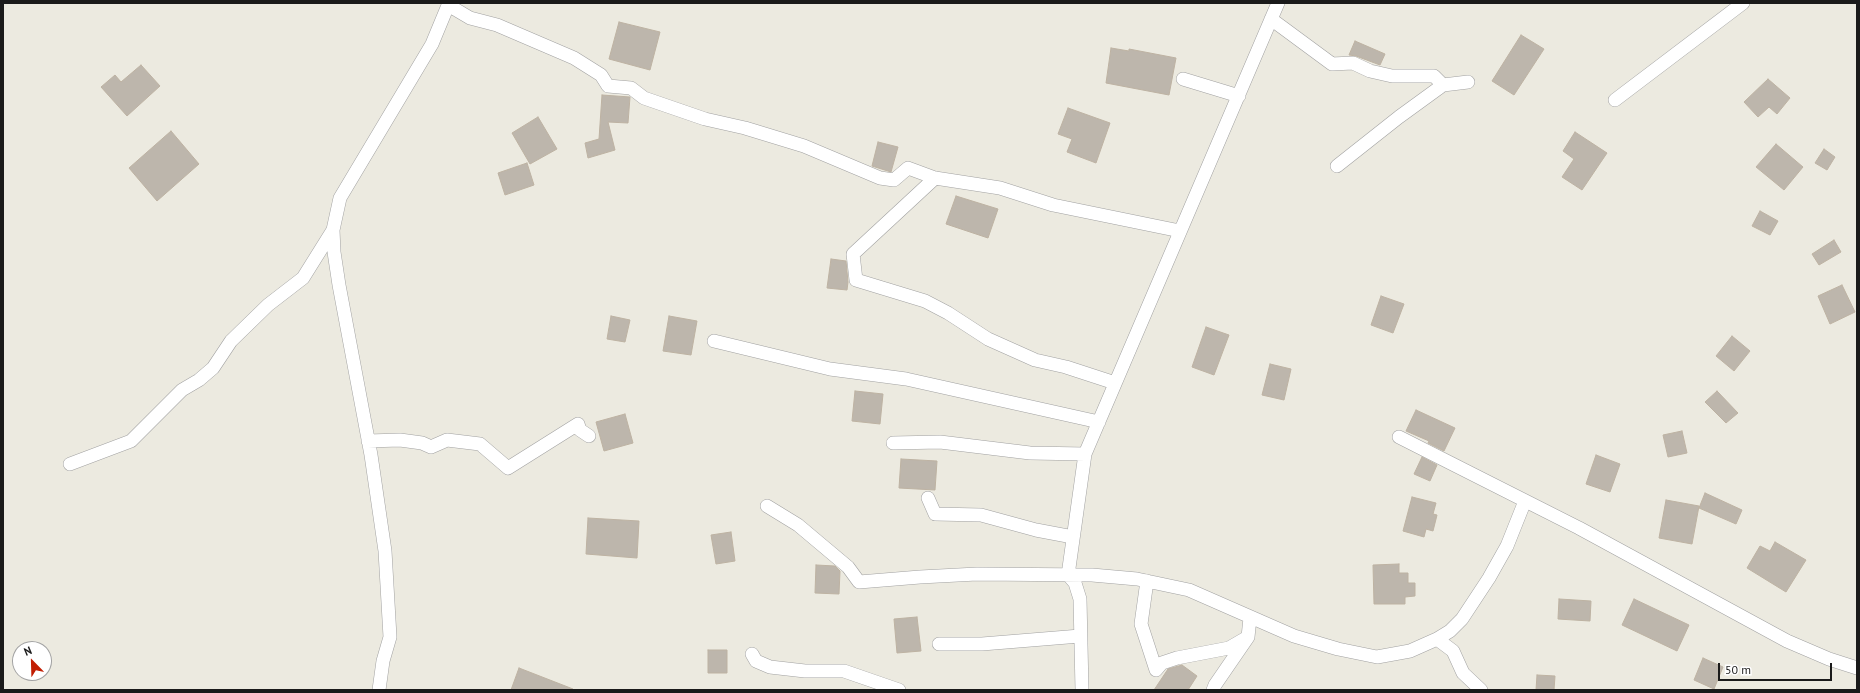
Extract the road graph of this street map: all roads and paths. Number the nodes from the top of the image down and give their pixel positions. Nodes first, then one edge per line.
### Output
1 (1278, 3) edge
2 (1743, 3) edge
3 (448, 4) edge
4 (1271, 19) junction
5 (1183, 79) dead end
6 (1468, 82) dead end
7 (1443, 85) junction
8 (1239, 96) junction
9 (1615, 100) dead end
10 (1337, 166) dead end
11 (935, 178) junction
12 (333, 230) junction
13 (1180, 231) junction
14 (714, 341) dead end
15 (1115, 383) junction
16 (1099, 422) junction
17 (589, 436) dead end
18 (1399, 437) dead end
19 (368, 441) junction
20 (893, 443) dead end
21 (1085, 454) junction
22 (70, 464) dead end
23 (928, 498) dead end
24 (1525, 501) junction
25 (767, 506) dead end
26 (1073, 537) junction
27 (1068, 575) junction
28 (1147, 581) junction
29 (1250, 618) junction
30 (1080, 636) junction
31 (1248, 638) junction
32 (1437, 639) junction
33 (939, 644) dead end
34 (752, 654) dead end
35 (1857, 668) edge
36 (379, 690) edge
37 (899, 690) edge
38 (1082, 690) edge
39 (1214, 690) edge
40 (1481, 690) edge

1 - 4 street
2 - 9 street
3 - 11 street
3 - 12 street
4 - 7 street
4 - 8 street
5 - 8 street
6 - 7 street
7 - 10 street
8 - 13 street
11 - 13 street
11 - 15 street
12 - 19 street
12 - 22 street
13 - 15 street
14 - 16 street
15 - 16 street
16 - 21 street
17 - 19 street
18 - 24 street
19 - 36 street
20 - 21 street
21 - 26 street
23 - 26 street
24 - 32 street
24 - 35 street
25 - 27 street
26 - 27 street
27 - 28 street
27 - 30 street
28 - 29 street
28 - 31 street
29 - 31 street
29 - 32 street
30 - 33 street
30 - 38 street
31 - 39 street
32 - 40 street
34 - 37 street

